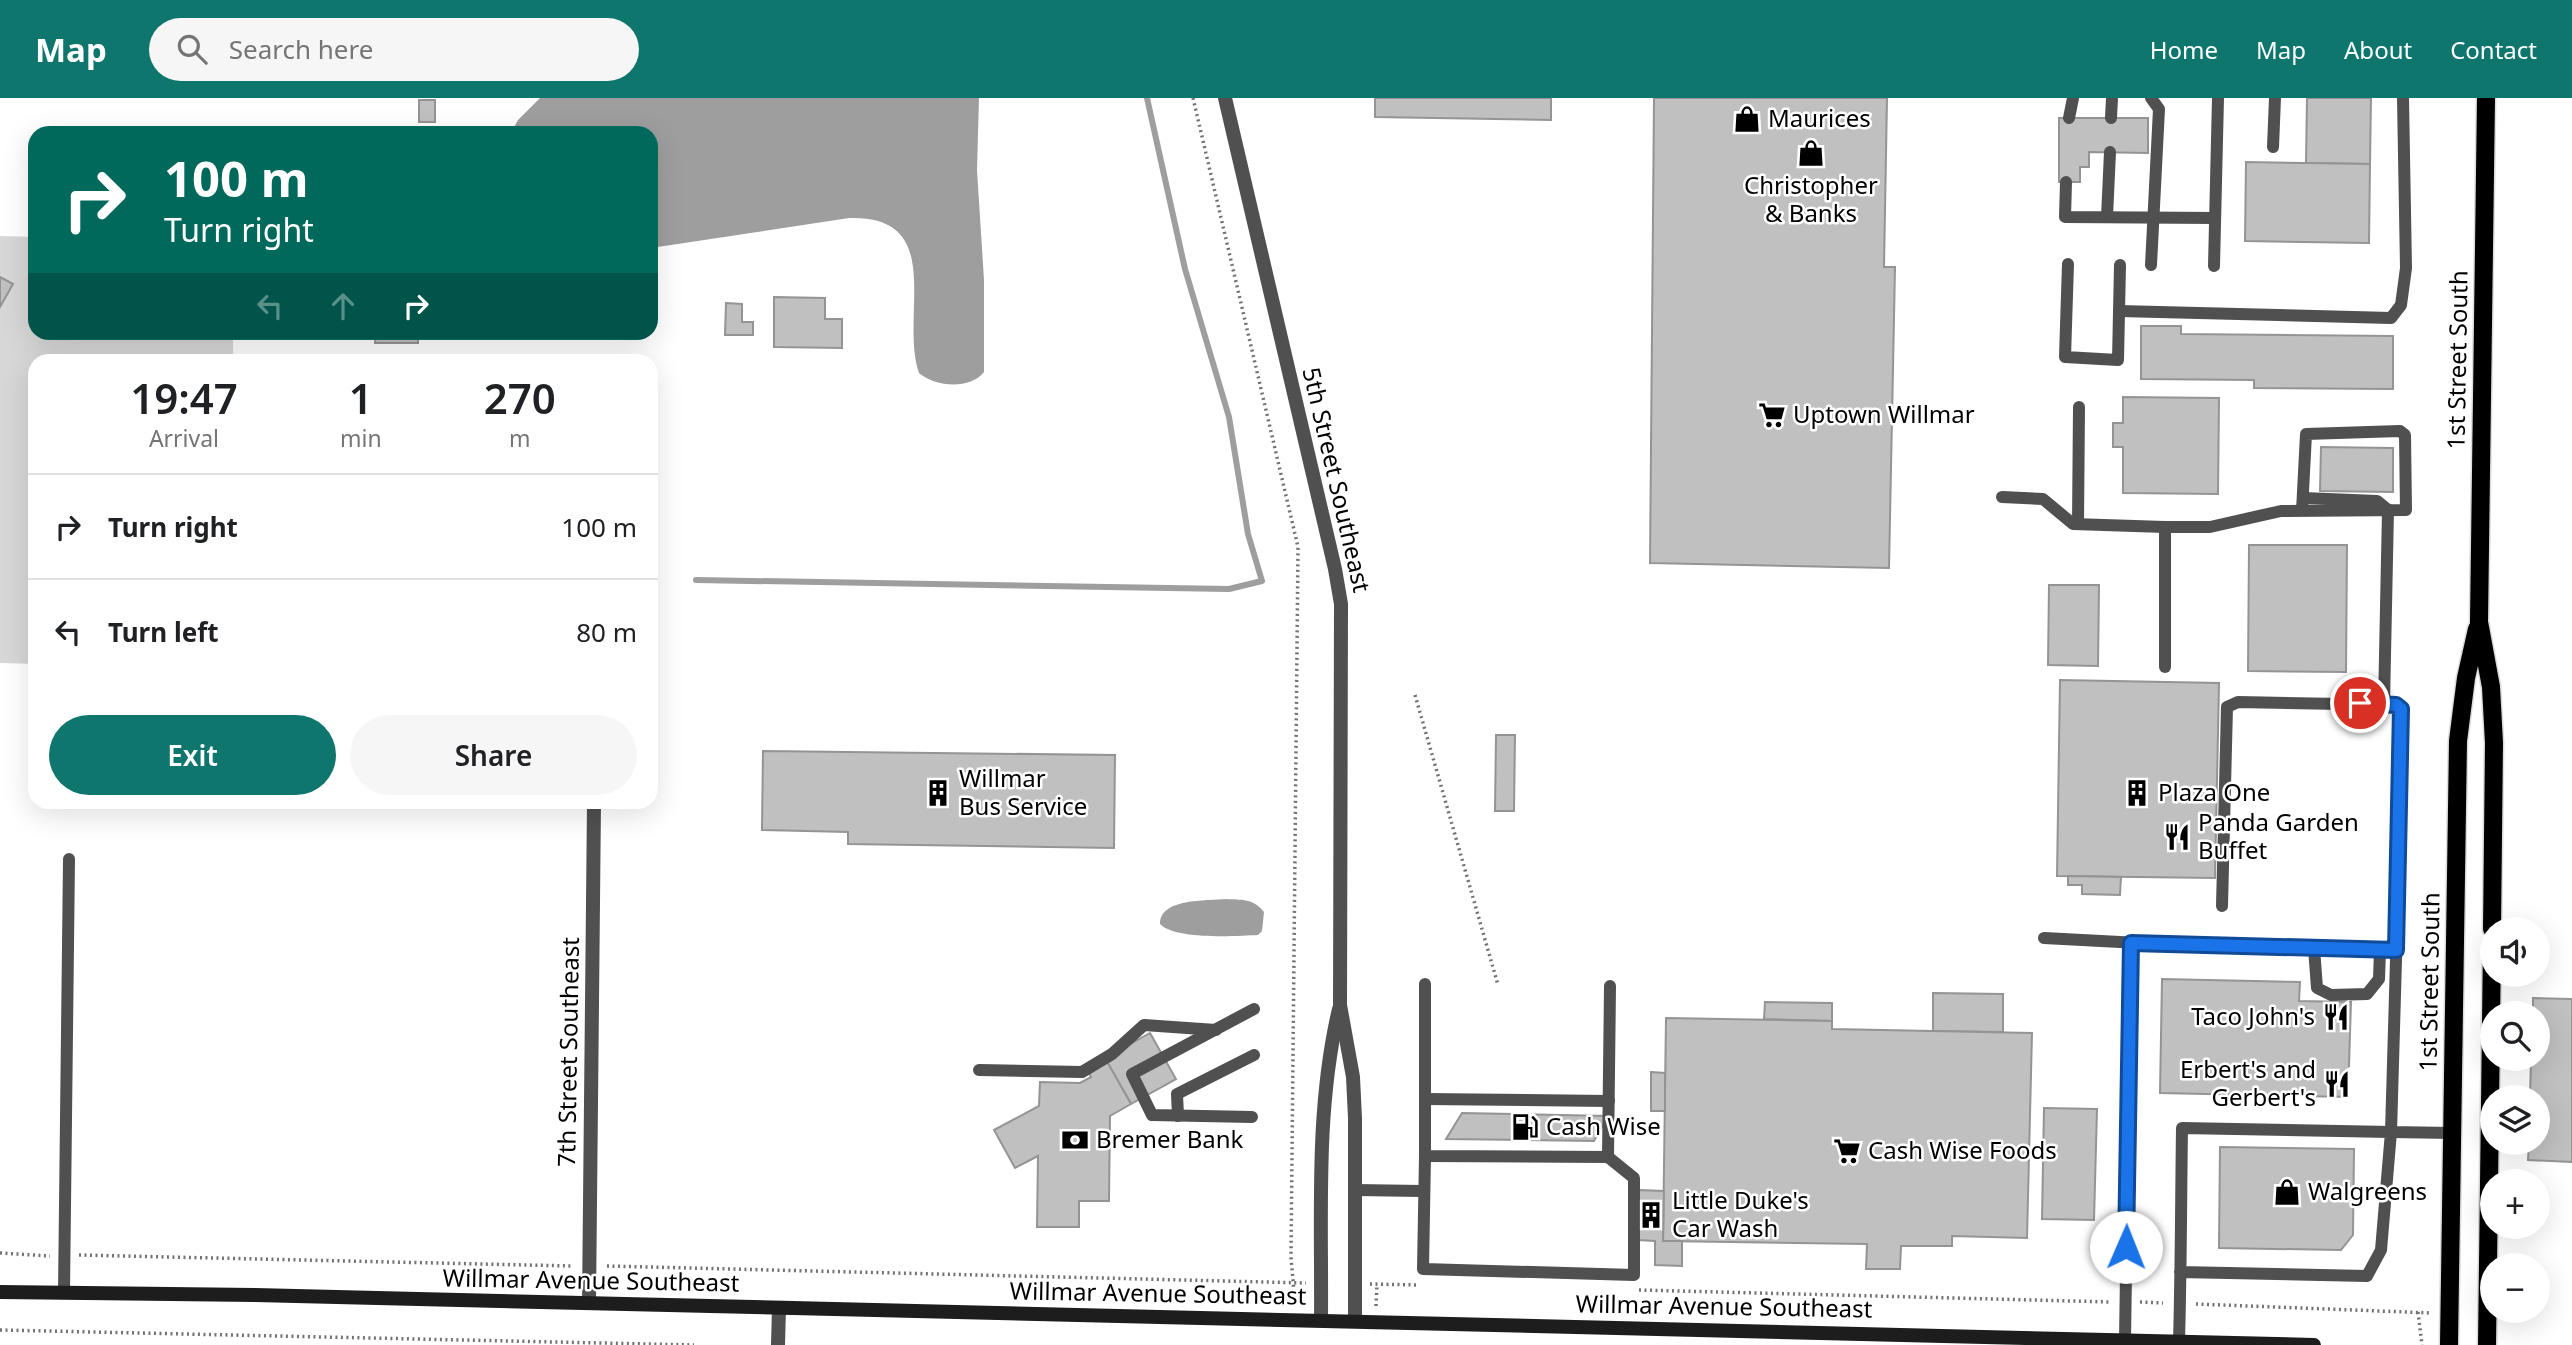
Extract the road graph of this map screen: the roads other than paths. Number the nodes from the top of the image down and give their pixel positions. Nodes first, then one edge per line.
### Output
1 (1225, 98) edge
2 (2073, 98) edge
3 (2112, 98) edge
4 (2151, 98) edge
5 (2218, 98) edge
6 (2275, 98) edge
7 (2403, 98) edge
8 (2486, 98) edge
9 (2069, 118) dead end
10 (2111, 118) dead end
11 (2273, 147) dead end
12 (2110, 152) dead end
13 (2066, 182) dead end
14 (2107, 217) junction
15 (2153, 217) junction
16 (2215, 218) junction
17 (2068, 264) dead end
18 (2119, 265) dead end
19 (2151, 265) dead end
20 (2214, 266) dead end
21 (2119, 311) junction
22 (2079, 407) dead end
23 (2002, 497) dead end
24 (2302, 504) junction
25 (2388, 510) junction
26 (2078, 524) junction
27 (2165, 527) junction
28 (2479, 622) junction
29 (2165, 667) dead end
30 (2384, 704) junction
31 (594, 809) edge
32 (69, 859) dead end
33 (2222, 906) dead end
34 (2492, 917) edge
35 (2045, 938) dead end
36 (2131, 943) junction
37 (2314, 948) junction
38 (2380, 950) junction
39 (2396, 950) junction
40 (1425, 984) dead end
41 (1611, 986) dead end
42 (2491, 987) edge
43 (1340, 1004) junction
44 (1254, 1009) dead end
45 (1216, 1030) junction
46 (1254, 1055) dead end
47 (979, 1070) dead end
48 (1425, 1099) junction
49 (1609, 1101) junction
50 (1178, 1116) junction
51 (1252, 1117) dead end
52 (2391, 1132) junction
53 (2452, 1133) junction
54 (1425, 1156) junction
55 (1608, 1157) junction
56 (1355, 1190) junction
57 (1422, 1191) junction
58 (2180, 1272) junction
59 (0, 1292) edge
60 (64, 1292) junction
61 (589, 1303) junction
62 (779, 1308) junction
63 (1321, 1320) junction
64 (1355, 1321) junction
65 (2179, 1342) junction
66 (2125, 1343) edge
67 (778, 1345) edge
68 (2283, 1345) edge
69 (2314, 1345) edge
70 (2449, 1345) edge
71 (2487, 1345) edge

1 - 43 street, 5th Street Southeast
2 - 9 lane
3 - 10 lane
4 - 15 lane
5 - 16 lane
6 - 11 lane
7 - 21 lane
8 - 28 main road, 1st Street South
12 - 14 lane
13 - 14 lane
14 - 15 lane
15 - 16 lane
15 - 19 lane
16 - 20 lane
17 - 21 lane
18 - 21 lane
22 - 26 lane
23 - 26 lane
24 - 25 lane
24 - 25 lane
24 - 27 lane
25 - 30 lane
26 - 27 lane
27 - 29 lane
28 - 34 main road, 1st Street South
28 - 53 main road, 1st Street South
30 - 33 lane
30 - 39 lane
31 - 61 street, 7th Street Southeast
32 - 60 lane
35 - 36 lane
36 - 37 lane
36 - 66 lane
37 - 38 lane
37 - 38 lane
38 - 39 lane
39 - 52 lane
40 - 48 lane
41 - 49 lane
42 - 71 main road
43 - 56 street, 5th Street Southeast
43 - 63 street, 5th Street Southeast
44 - 45 lane
45 - 47 lane
45 - 50 lane
46 - 50 lane
48 - 49 lane
48 - 54 lane
49 - 55 lane
50 - 51 lane
52 - 53 lane
52 - 58 lane
52 - 58 lane
53 - 70 main road, 1st Street South
54 - 55 lane
54 - 57 lane
55 - 57 lane
56 - 57 lane
56 - 64 street, 5th Street Southeast
58 - 65 lane
59 - 60 main road, Willmar Avenue Southeast
60 - 61 main road, Willmar Avenue Southeast
61 - 62 main road, Willmar Avenue Southeast
62 - 63 main road, Willmar Avenue Southeast
62 - 67 street
63 - 64 main road, Willmar Avenue Southeast
64 - 66 main road, Willmar Avenue Southeast
65 - 66 main road, Willmar Avenue Southeast
65 - 68 main road, Willmar Avenue Southeast
68 - 69 main road, Willmar Avenue Southeast

